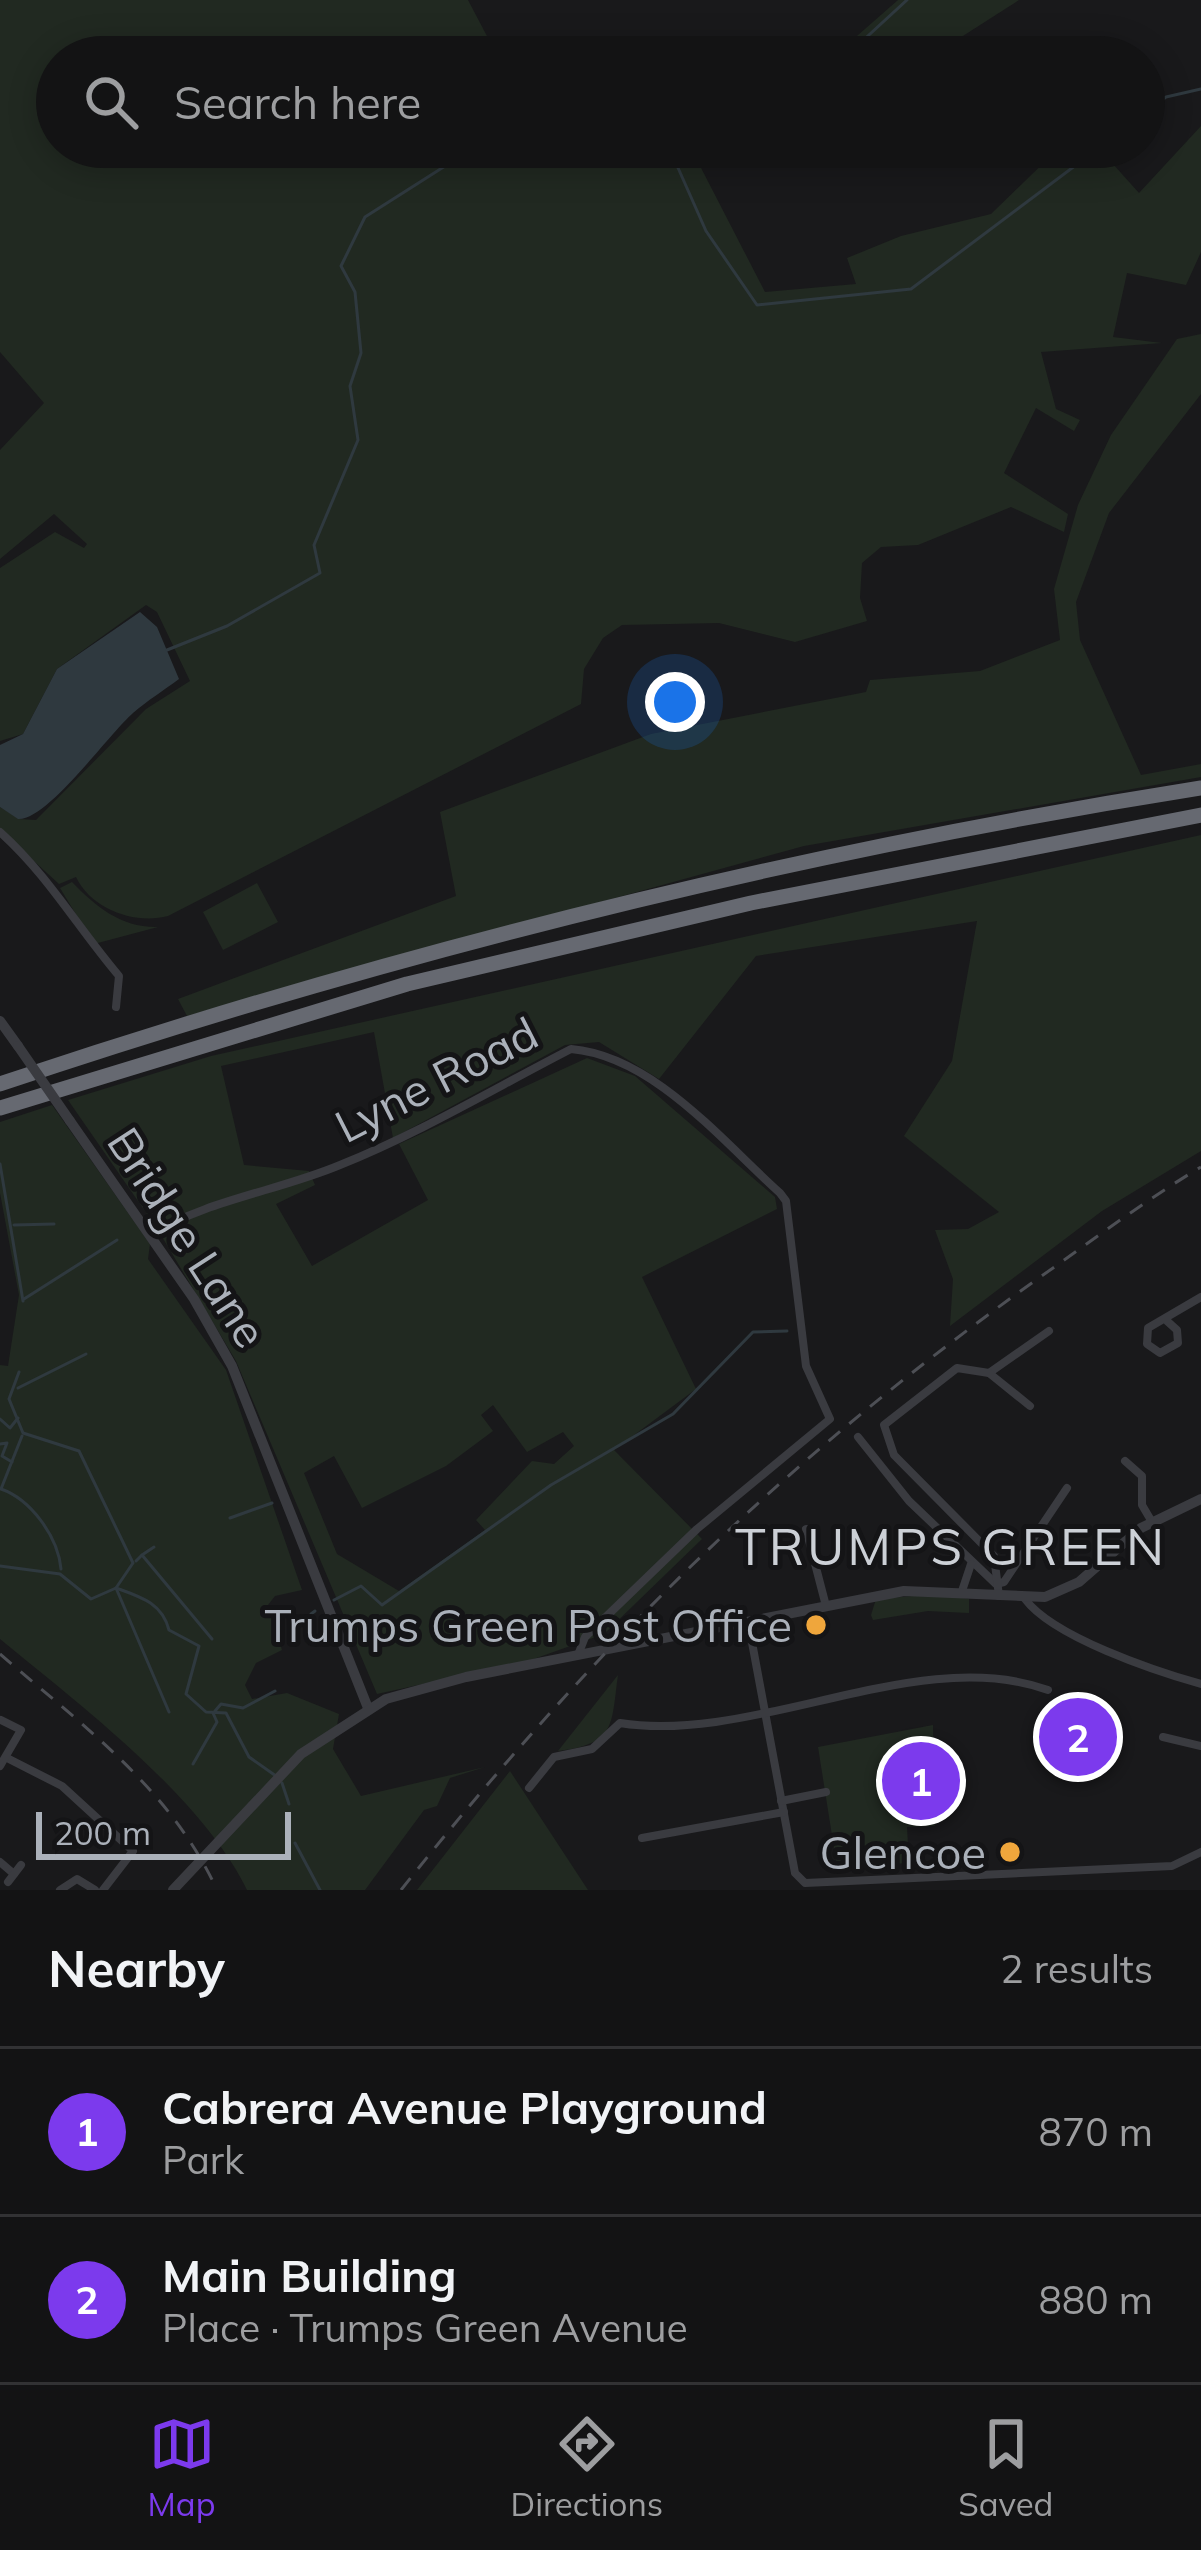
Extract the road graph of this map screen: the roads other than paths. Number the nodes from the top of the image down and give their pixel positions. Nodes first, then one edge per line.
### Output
1 (1201, 788) edge
2 (1201, 815) edge
3 (0, 832) edge
4 (116, 1007) dead end
5 (0, 1021) edge
6 (0, 1084) edge
7 (0, 1108) edge
8 (150, 1235) junction
9 (1201, 1297) edge
10 (1167, 1321) junction
11 (1049, 1331) dead end
12 (989, 1373) junction
13 (1030, 1406) dead end
14 (858, 1437) dead end
15 (1125, 1460) dead end
16 (1067, 1488) dead end
17 (1201, 1499) edge
18 (1152, 1522) junction
19 (806, 1529) dead end
20 (971, 1564) junction
21 (998, 1591) junction
22 (962, 1592) junction
23 (1025, 1599) junction
24 (826, 1606) junction
25 (748, 1621) junction
26 (578, 1654) junction
27 (1201, 1684) edge
28 (1048, 1690) dead end
29 (368, 1708) junction
30 (765, 1711) junction
31 (1, 1720) edge
32 (1163, 1737) dead end
33 (1201, 1746) edge
34 (4, 1762) edge
35 (529, 1788) dead end
36 (826, 1792) dead end
37 (782, 1806) junction
38 (642, 1838) dead end
39 (1201, 1852) edge
40 (0, 1862) edge
41 (14, 1874) dead end
42 (60, 1890) edge
43 (99, 1890) edge
44 (173, 1890) edge

1 - 6 highway
2 - 7 highway
3 - 4 street
5 - 8 street, Bridge Lane, bridge
8 - 26 street, Lyne Road
8 - 29 street, Bridge Lane
9 - 10 street
10 - 10 street
11 - 12 street
12 - 13 street
12 - 21 street
14 - 20 street
15 - 18 street
16 - 21 street
17 - 18 street
18 - 23 street
19 - 24 street
20 - 21 street
20 - 22 street
21 - 22 street
21 - 23 street
22 - 24 street
23 - 27 street
24 - 25 street
25 - 26 street
25 - 30 street
26 - 29 street
28 - 30 street
29 - 44 street
30 - 35 street
30 - 37 street
31 - 34 street
32 - 33 street
34 - 43 street
36 - 37 street
37 - 38 street
37 - 39 street
40 - 41 street
42 - 43 street

